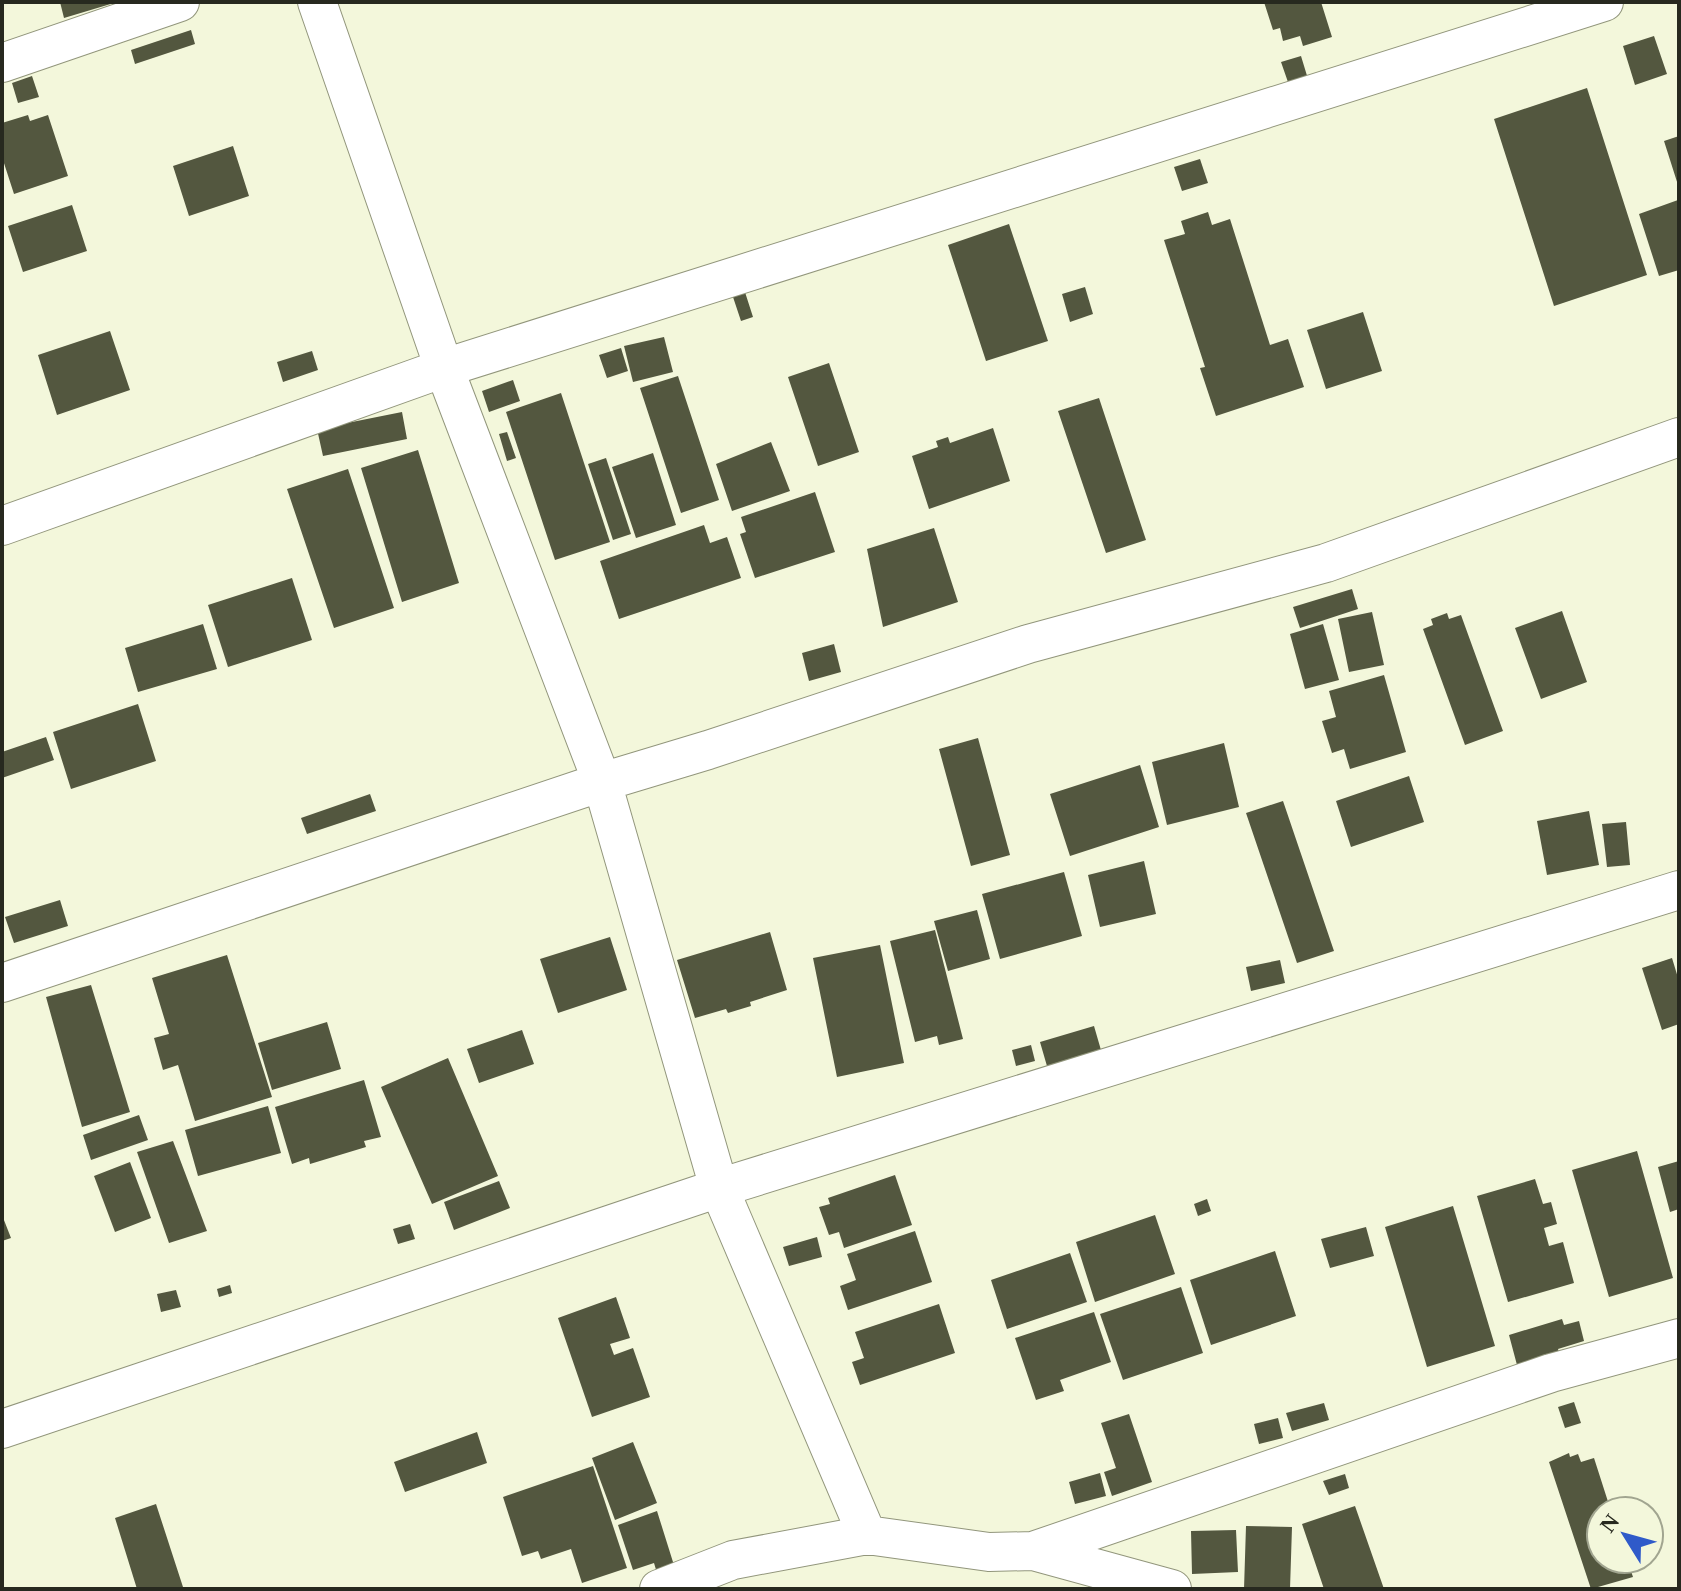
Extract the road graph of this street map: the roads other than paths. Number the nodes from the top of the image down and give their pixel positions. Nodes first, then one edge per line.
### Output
1 (180, 2) edge
2 (317, 2) edge
3 (1604, 2) edge
4 (2, 63) edge
5 (444, 368) junction
6 (1679, 437) edge
7 (2, 526) edge
8 (602, 782) junction
9 (1679, 890) edge
10 (2, 983) edge
11 (719, 1188) junction
12 (1679, 1338) edge
13 (2, 1429) edge
14 (867, 1535) junction
15 (1033, 1551) junction
16 (659, 1589) edge
17 (1172, 1589) edge

1 - 4 street
2 - 5 street
3 - 5 street
5 - 7 street
5 - 8 street
6 - 8 street
8 - 10 street
8 - 11 street
9 - 11 street
11 - 13 street
11 - 14 street
12 - 15 street
14 - 15 street
14 - 16 street
15 - 17 street

